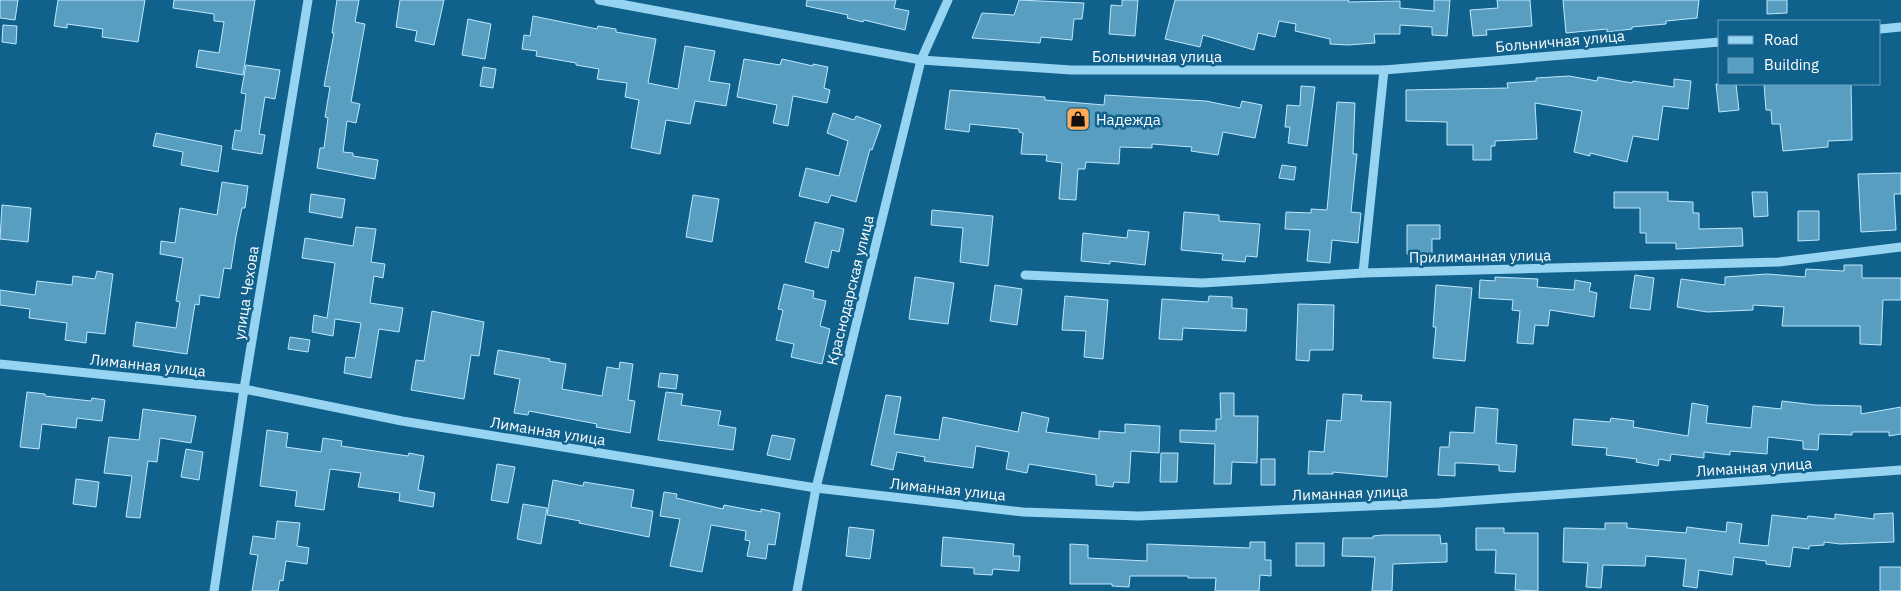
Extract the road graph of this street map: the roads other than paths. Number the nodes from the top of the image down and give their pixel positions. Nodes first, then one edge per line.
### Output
1 (308, 0) edge
2 (599, 0) edge
3 (948, 0) edge
4 (1901, 27) edge
5 (1881, 29) edge
6 (1718, 42) edge
7 (921, 60) junction
8 (1384, 70) junction
9 (1901, 247) edge
10 (1363, 273) junction
11 (1025, 275) dead end
12 (0, 364) edge
13 (244, 389) junction
14 (1901, 470) edge
15 (816, 488) junction
16 (214, 591) edge
17 (797, 591) edge

1 - 13 street, улица Чехова
2 - 7 street, Больничная улица
3 - 7 street, Краснодарская улица
4 - 5 street
6 - 8 street, Больничная улица
7 - 8 street, Больничная улица
7 - 15 street, Краснодарская улица
8 - 10 street
9 - 10 street, Прилиманная улица
10 - 11 street, Прилиманная улица
12 - 13 street, Лиманная улица
13 - 15 street, Лиманная улица
13 - 16 street, улица Чехова
14 - 15 street, Лиманная улица
15 - 17 street, Краснодарская улица

